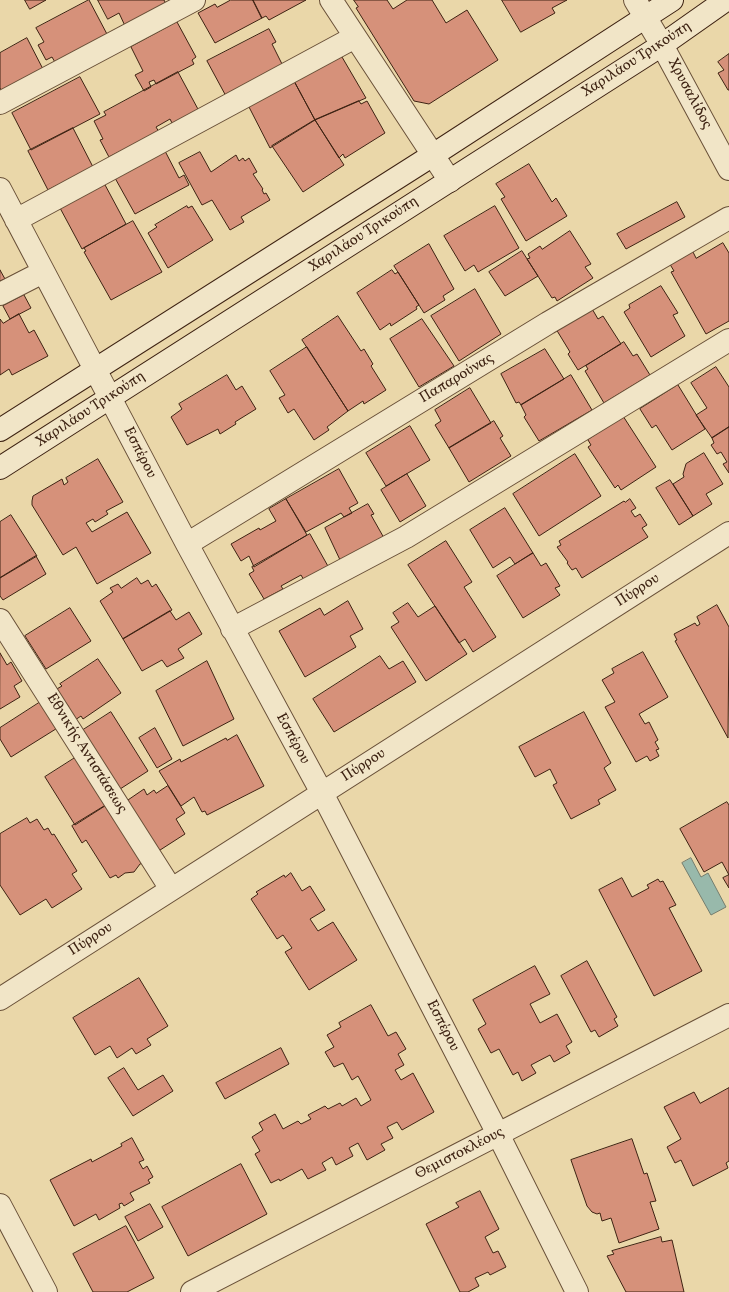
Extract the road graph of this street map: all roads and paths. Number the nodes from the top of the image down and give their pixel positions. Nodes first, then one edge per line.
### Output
1 (194, 0) edge
2 (331, 0) edge
3 (672, 0) edge
4 (726, 0) edge
5 (641, 9) edge
6 (355, 37) junction
7 (662, 45) junction
8 (0, 103) edge
9 (433, 155) junction
10 (729, 169) edge
11 (450, 181) junction
12 (0, 189) edge
13 (729, 218) edge
14 (16, 220) junction
15 (43, 272) junction
16 (0, 294) edge
17 (729, 340) edge
18 (96, 368) junction
19 (111, 397) junction
20 (0, 430) edge
21 (0, 468) edge
22 (729, 533) edge
23 (187, 544) junction
24 (0, 620) edge
25 (232, 629) junction
26 (322, 793) junction
27 (171, 889) junction
28 (0, 999) edge
29 (729, 1015) edge
30 (498, 1134) junction
31 (0, 1205) edge
32 (46, 1292) edge
33 (192, 1292) edge
34 (577, 1292) edge

1 - 8 street
2 - 6 street
3 - 5 street, Χαριλάου Τρικούπη
4 - 7 street, Χαριλάου Τρικούπη
5 - 7 street, Χρυσαλίδος
5 - 9 street, Χαριλάου Τρικούπη
6 - 9 street
6 - 14 street
7 - 10 street, Χρυσαλίδος
7 - 11 street, Χαριλάου Τρικούπη
9 - 11 street
9 - 18 street, Χαριλάου Τρικούπη
11 - 19 street, Χαριλάου Τρικούπη
12 - 14 street, Εσπέρου
13 - 23 street, Παπαρούνας
14 - 15 street, Εσπέρου
15 - 16 street
15 - 18 street, Εσπέρου
17 - 25 street
18 - 19 street, Εσπέρου
18 - 20 street, Χαριλάου Τρικούπη
19 - 21 street, Χαριλάου Τρικούπη
19 - 23 street, Εσπέρου
22 - 26 street, Πύρρου
23 - 25 street, Εσπέρου
24 - 27 street, Εθνικής Αντιστάσεως
25 - 26 street, Εσπέρου
26 - 27 street, Πύρρου
26 - 30 street, Εσπέρου
27 - 28 street, Πύρρου
29 - 30 street, Θεμιστοκλέους
30 - 33 street, Θεμιστοκλέους
30 - 34 street, Εσπέρου
31 - 32 street

